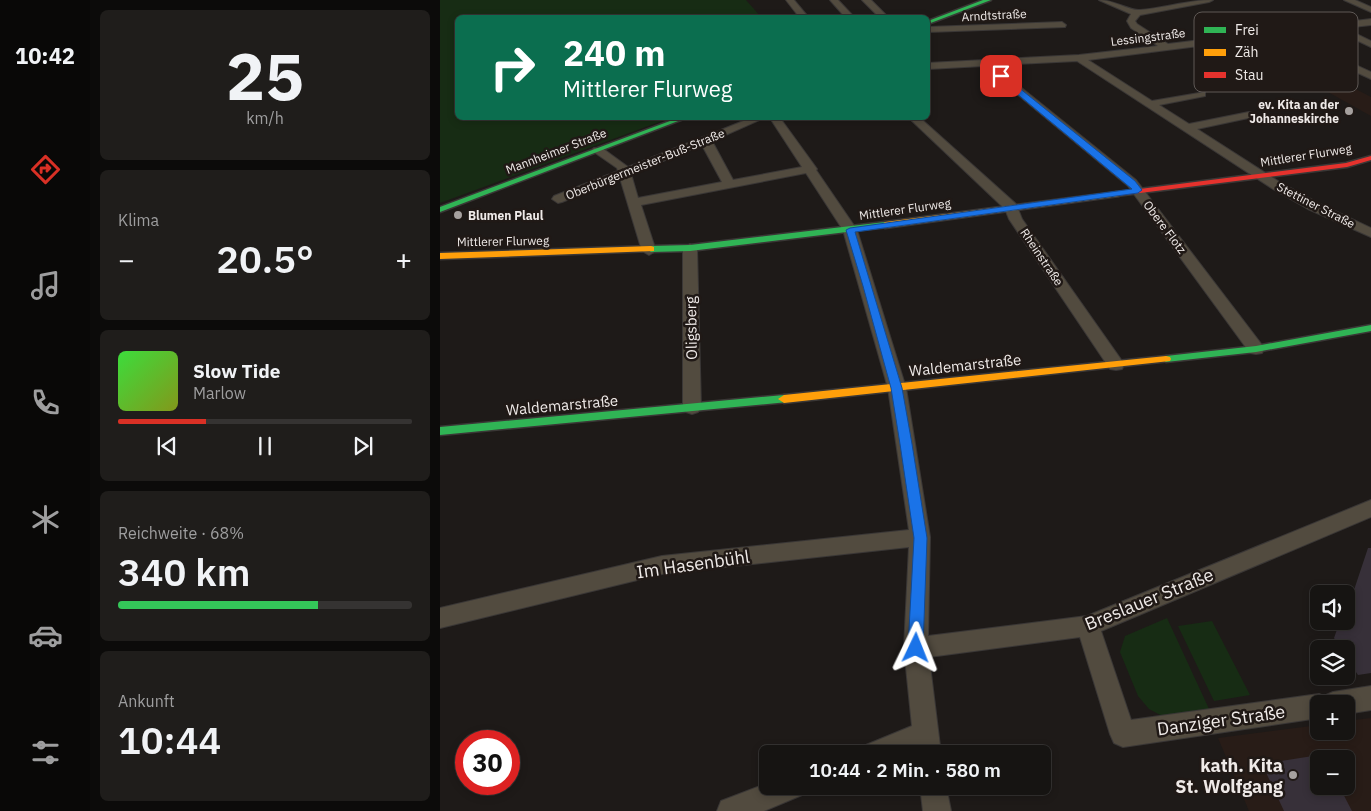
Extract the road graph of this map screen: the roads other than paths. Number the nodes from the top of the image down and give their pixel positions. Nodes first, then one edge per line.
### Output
1 (790, 0) edge
2 (834, 0) edge
3 (866, 0) edge
4 (988, 0) edge
5 (1103, 0) edge
6 (1209, 0) edge
7 (1348, 0) edge
8 (1371, 10) edge
9 (1137, 12) junction
10 (803, 15) edge
11 (848, 15) edge
12 (882, 15) edge
13 (930, 22) edge
14 (1371, 22) edge
15 (1358, 23) edge
16 (1062, 25) dead end
17 (930, 30) edge
18 (1358, 38) edge
19 (1194, 44) edge
20 (1371, 44) edge
21 (1166, 47) junction
22 (1079, 58) junction
23 (986, 64) junction
24 (930, 66) edge
25 (1201, 94) dead end
26 (1151, 104) junction
27 (1249, 115) dead end
28 (677, 120) edge
29 (754, 120) edge
30 (777, 120) edge
31 (916, 120) edge
32 (1188, 128) junction
33 (705, 139) junction
34 (598, 150) junction
35 (1371, 158) edge
36 (811, 169) junction
37 (625, 172) junction
38 (1262, 176) junction
39 (729, 184) junction
40 (1138, 190) junction
41 (558, 199) dead end
42 (635, 202) junction
43 (1011, 207) junction
44 (440, 210) edge
45 (850, 230) junction
46 (1371, 233) edge
47 (690, 248) junction
48 (650, 251) junction
49 (440, 256) edge
50 (1371, 328) edge
51 (1256, 349) junction
52 (1116, 365) junction
53 (897, 388) junction
54 (692, 408) junction
55 (440, 431) edge
56 (1371, 508) edge
57 (920, 538) junction
58 (440, 618) edge
59 (1088, 626) junction
60 (916, 648) junction
61 (1371, 698) edge
62 (1355, 701) edge
63 (1310, 707) edge
64 (927, 744) edge
65 (771, 795) edge
66 (935, 795) edge
67 (731, 811) edge
68 (938, 811) edge

1 - 10 street
2 - 11 street
3 - 12 street
4 - 13 street
5 - 9 street
6 - 9 street
7 - 8 street
9 - 21 street
14 - 15 street, Lessingstraße
16 - 17 street, Arndtstraße
18 - 20 street
19 - 21 street, Lessingstraße
21 - 22 street, Lessingstraße
22 - 23 street, Lessingstraße
22 - 26 street, Stettiner Straße
23 - 24 street, Lessingstraße
23 - 40 street, Obere Flotz
25 - 26 street
26 - 32 street, Stettiner Straße
27 - 32 street
28 - 34 street, Mannheimer Straße
29 - 33 street, Oberbürgermeister-Buß-Straße
30 - 36 street
31 - 43 street, Rheinstraße
32 - 38 street, Stettiner Straße
33 - 37 street, Oberbürgermeister-Buß-Straße
33 - 39 street
34 - 37 street
34 - 44 street, Mannheimer Straße
35 - 38 street, Mittlerer Flurweg
36 - 39 street
36 - 45 street
37 - 41 street, Oberbürgermeister-Buß-Straße
37 - 42 street
38 - 40 street, Mittlerer Flurweg
38 - 46 street, Stettiner Straße
39 - 42 street
40 - 43 street, Mittlerer Flurweg
40 - 51 street, Obere Flotz
42 - 48 street
43 - 45 street, Mittlerer Flurweg
43 - 52 street, Rheinstraße
45 - 47 street, Mittlerer Flurweg
45 - 53 street
47 - 48 street, Mittlerer Flurweg
47 - 54 street, Oligsberg
48 - 49 street, Mittlerer Flurweg
50 - 51 street, Waldemarstraße
51 - 52 street, Waldemarstraße
52 - 53 street, Waldemarstraße
53 - 54 street, Waldemarstraße
53 - 57 street
54 - 55 street, Waldemarstraße
56 - 59 street, Breslauer Straße
57 - 58 street, Im Hasenbühl
57 - 60 street
59 - 60 street, Breslauer Straße
59 - 63 street, Danziger Straße
60 - 64 street
61 - 62 street
65 - 67 street
66 - 68 street

